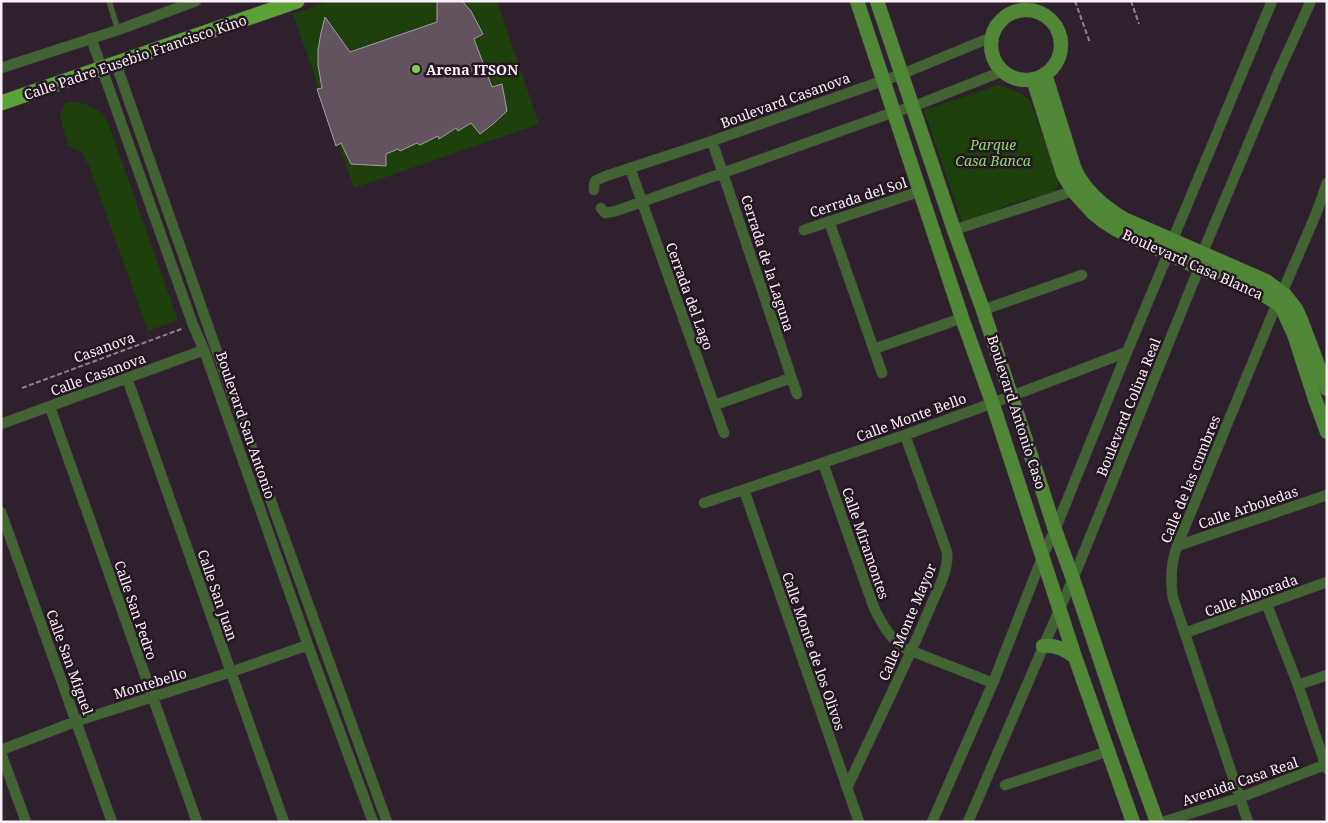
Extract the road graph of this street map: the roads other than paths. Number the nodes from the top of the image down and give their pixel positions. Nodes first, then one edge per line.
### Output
1 (109, 1) edge
2 (196, 1) edge
3 (297, 1) edge
4 (877, 1) edge
5 (1272, 1) edge
6 (1310, 1) edge
7 (858, 2) edge
8 (1022, 6) edge
9 (1007, 8) edge
10 (118, 30) junction
11 (992, 37) junction
12 (91, 38) junction
13 (109, 66) junction
14 (1, 68) edge
15 (1003, 71) junction
16 (902, 74) junction
17 (1039, 76) junction
18 (884, 80) junction
19 (1, 103) edge
20 (912, 107) junction
21 (894, 112) junction
22 (712, 141) junction
23 (630, 168) junction
24 (723, 173) junction
25 (1327, 183) edge
26 (594, 190) dead end
27 (921, 191) junction
28 (1073, 191) junction
29 (642, 202) junction
30 (1327, 203) edge
31 (601, 208) dead end
32 (1316, 214) junction
33 (830, 222) junction
34 (804, 230) dead end
35 (954, 230) junction
36 (1173, 239) junction
37 (1168, 254) junction
38 (1202, 254) junction
39 (1199, 268) junction
40 (1082, 274) dead end
41 (1280, 298) junction
42 (190, 310) dead end
43 (983, 310) junction
44 (962, 318) junction
45 (214, 346) junction
46 (204, 350) junction
47 (874, 350) junction
48 (1127, 352) junction
49 (882, 373) dead end
50 (127, 378) junction
51 (791, 378) junction
52 (1327, 389) edge
53 (797, 394) dead end
54 (1012, 396) junction
55 (992, 402) junction
56 (715, 405) junction
57 (50, 407) junction
58 (1, 424) edge
59 (1326, 429) edge
60 (724, 433) dead end
61 (905, 434) junction
62 (823, 463) junction
63 (744, 490) junction
64 (1327, 495) edge
65 (704, 503) dead end
66 (1, 512) edge
67 (1055, 530) junction
68 (1177, 546) junction
69 (1043, 554) junction
70 (1074, 579) junction
71 (1327, 582) edge
72 (1267, 605) junction
73 (1060, 608) junction
74 (1185, 633) junction
75 (308, 645) junction
76 (1043, 646) junction
77 (912, 651) junction
78 (1075, 657) junction
79 (231, 672) junction
80 (1327, 675) edge
81 (993, 684) junction
82 (1298, 685) junction
83 (152, 696) junction
84 (76, 721) junction
85 (1, 751) edge
86 (1109, 751) junction
87 (1326, 766) edge
88 (1005, 785) dead end
89 (847, 788) junction
90 (1239, 798) junction
91 (26, 822) edge
92 (112, 822) edge
93 (197, 822) edge
94 (284, 822) edge
95 (373, 822) edge
96 (387, 822) edge
97 (859, 822) edge
98 (932, 822) edge
99 (968, 822) edge
100 (1133, 822) edge
101 (1157, 822) edge
102 (1163, 822) edge
103 (1248, 822) edge

1 - 10 lane
2 - 10 street
3 - 13 main road, Calle Padre Eusebio Francisco Kino
4 - 16 main road, Boulevard Antonio Caso
5 - 36 street, Boulevard Colina Real
6 - 38 street, Boulevard Colina Real
7 - 18 main road, Boulevard Antonio Caso
8 - 9 main road
8 - 17 main road
9 - 11 main road
10 - 12 street
11 - 15 main road
11 - 16 street, Boulevard Casanova
12 - 13 street, Boulevard San Antonio
12 - 14 street
13 - 19 main road, Calle Padre Eusebio Francisco Kino
13 - 45 street, Boulevard San Antonio
13 - 46 street, Boulevard San Antonio
15 - 17 main road
15 - 20 street
16 - 18 street, Boulevard Casanova
16 - 20 main road, Boulevard Antonio Caso
17 - 28 main road, Boulevard Casa Blanca
17 - 36 main road, Boulevard Casa Blanca
18 - 21 main road, Boulevard Antonio Caso
18 - 22 street, Boulevard Casanova
20 - 21 street
20 - 35 main road, Boulevard Antonio Caso
21 - 24 street
21 - 27 main road, Boulevard Antonio Caso
22 - 23 street, Boulevard Casanova
22 - 24 street, Cerrada de la Laguna
23 - 26 street, Boulevard Casanova
23 - 29 street, Cerrada del Lago
24 - 29 street
24 - 51 street, Cerrada de la Laguna
25 - 32 street, Calle de las cumbres
27 - 33 street, Cerrada del Sol
27 - 44 main road, Boulevard Antonio Caso
28 - 35 street
28 - 37 main road, Boulevard Casa Blanca
29 - 31 street
29 - 56 street, Cerrada del Lago
30 - 32 street
32 - 41 street, Calle de las cumbres
33 - 34 street, Cerrada del Sol
33 - 47 street
35 - 43 main road, Boulevard Antonio Caso
36 - 37 street, Boulevard Colina Real
36 - 38 main road, Boulevard Casa Blanca
37 - 39 main road, Boulevard Casa Blanca
37 - 48 street, Boulevard Colina Real
38 - 39 street, Boulevard Colina Real
38 - 41 main road, Boulevard Casa Blanca
39 - 41 main road, Boulevard Casa Blanca
39 - 70 street, Boulevard Colina Real
40 - 43 street
41 - 52 main road, Boulevard Casa Blanca
41 - 59 main road, Boulevard Casa Blanca
41 - 68 street, Calle de las cumbres
42 - 46 street
43 - 54 main road, Boulevard Antonio Caso
44 - 47 street
44 - 55 main road, Boulevard Antonio Caso
45 - 46 street, Calle Casanova
45 - 96 street, Boulevard San Antonio
46 - 50 street, Calle Casanova
46 - 75 street, Boulevard San Antonio
47 - 49 street
48 - 54 street, Calle Monte Bello
48 - 67 street, Boulevard Colina Real
50 - 57 street, Calle Casanova
50 - 79 street, Calle San Juan
51 - 53 street, Cerrada de la Laguna
51 - 56 street
54 - 55 street, Calle Monte Bello
54 - 67 main road, Boulevard Antonio Caso
55 - 61 street, Calle Monte Bello
55 - 69 main road, Boulevard Antonio Caso
56 - 60 street, Cerrada del Lago
57 - 58 street, Calle Casanova
57 - 83 street, Calle San Pedro
61 - 62 street, Calle Monte Bello
61 - 77 street, Calle Monte Mayor
62 - 63 street, Calle Monte Bello
62 - 77 street, Calle Miramontes
63 - 65 street, Calle Monte Bello
63 - 89 street, Calle Monte de los Olivos
64 - 68 street, Calle Arboledas
66 - 84 street, Calle San Miguel
67 - 69 street, Boulevard Colina Real
67 - 70 main road, Boulevard Antonio Caso
68 - 74 street, Calle de las cumbres
69 - 73 main road, Boulevard Antonio Caso
69 - 81 street, Boulevard Colina Real
70 - 73 street, Boulevard Colina Real
70 - 101 main road, Boulevard Antonio Caso
71 - 72 street, Calle Alborada
72 - 74 street, Calle Alborada
72 - 82 street
73 - 76 street, Boulevard Colina Real
73 - 78 main road, Boulevard Antonio Caso
74 - 90 street, Calle de las cumbres
75 - 79 street, Montebello
75 - 95 street, Boulevard San Antonio
76 - 78 main road
76 - 99 street, Boulevard Colina Real
77 - 81 street, Calle Miramontes
77 - 89 street, Calle Monte Mayor
78 - 86 main road, Boulevard Antonio Caso
79 - 83 street, Montebello
79 - 94 street, Calle San Juan
80 - 82 street
81 - 98 street, Boulevard Colina Real
82 - 87 street
83 - 84 street, Montebello
83 - 93 street, Calle San Pedro
84 - 85 street, Montebello
84 - 92 street, Calle San Miguel
85 - 91 street
86 - 88 street
86 - 100 main road, Boulevard Antonio Caso
87 - 90 street, Avenida Casa Real
89 - 97 street, Calle Monte de los Olivos
90 - 102 street, Avenida Casa Real
90 - 103 street, Calle de las cumbres

